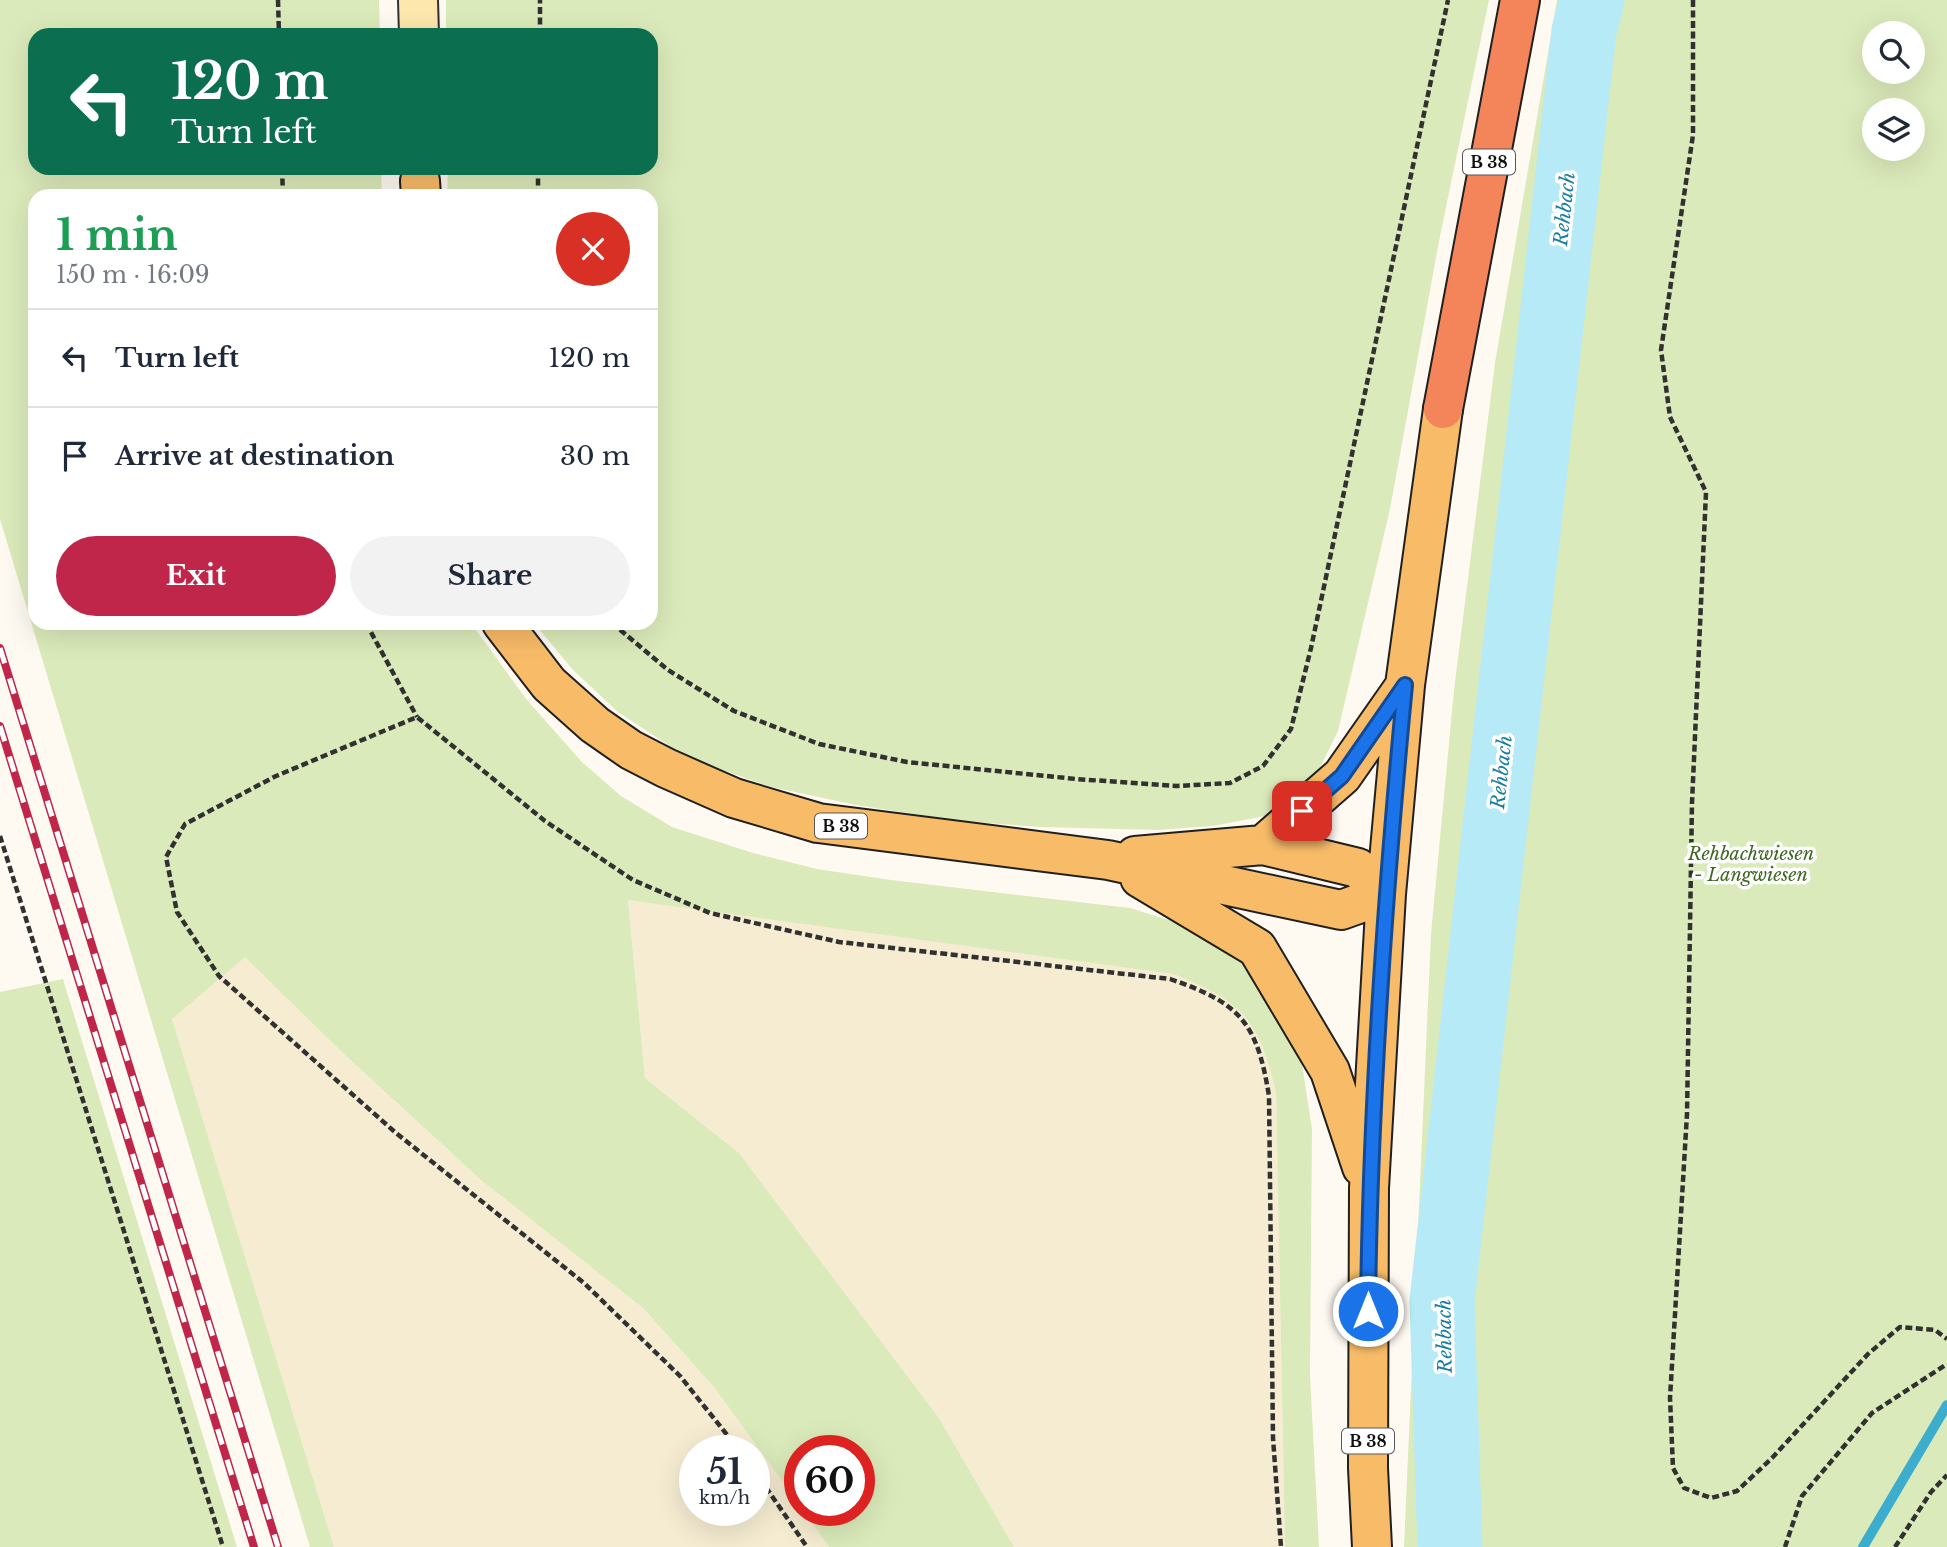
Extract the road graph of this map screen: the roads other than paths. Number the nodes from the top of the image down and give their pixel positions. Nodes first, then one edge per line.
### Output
1 (418, 0) edge
2 (1520, 0) edge
3 (419, 28) edge
4 (1443, 409) joint
5 (507, 630) edge
6 (1405, 685) junction
7 (1263, 845) junction
8 (1108, 860) junction
9 (1386, 894) junction
10 (1369, 1188) junction
11 (1372, 1547) edge

1 - 3 main road
2 - 4 highway, B 38
4 - 6 main road, B 38
5 - 8 main road, B 38
6 - 7 main road, B 38
6 - 9 main road, B 38
7 - 8 main road, B 38
7 - 9 main road, B 38
8 - 9 main road, B 38
8 - 10 main road, B 38
9 - 10 main road, B 38
10 - 11 main road, B 38

